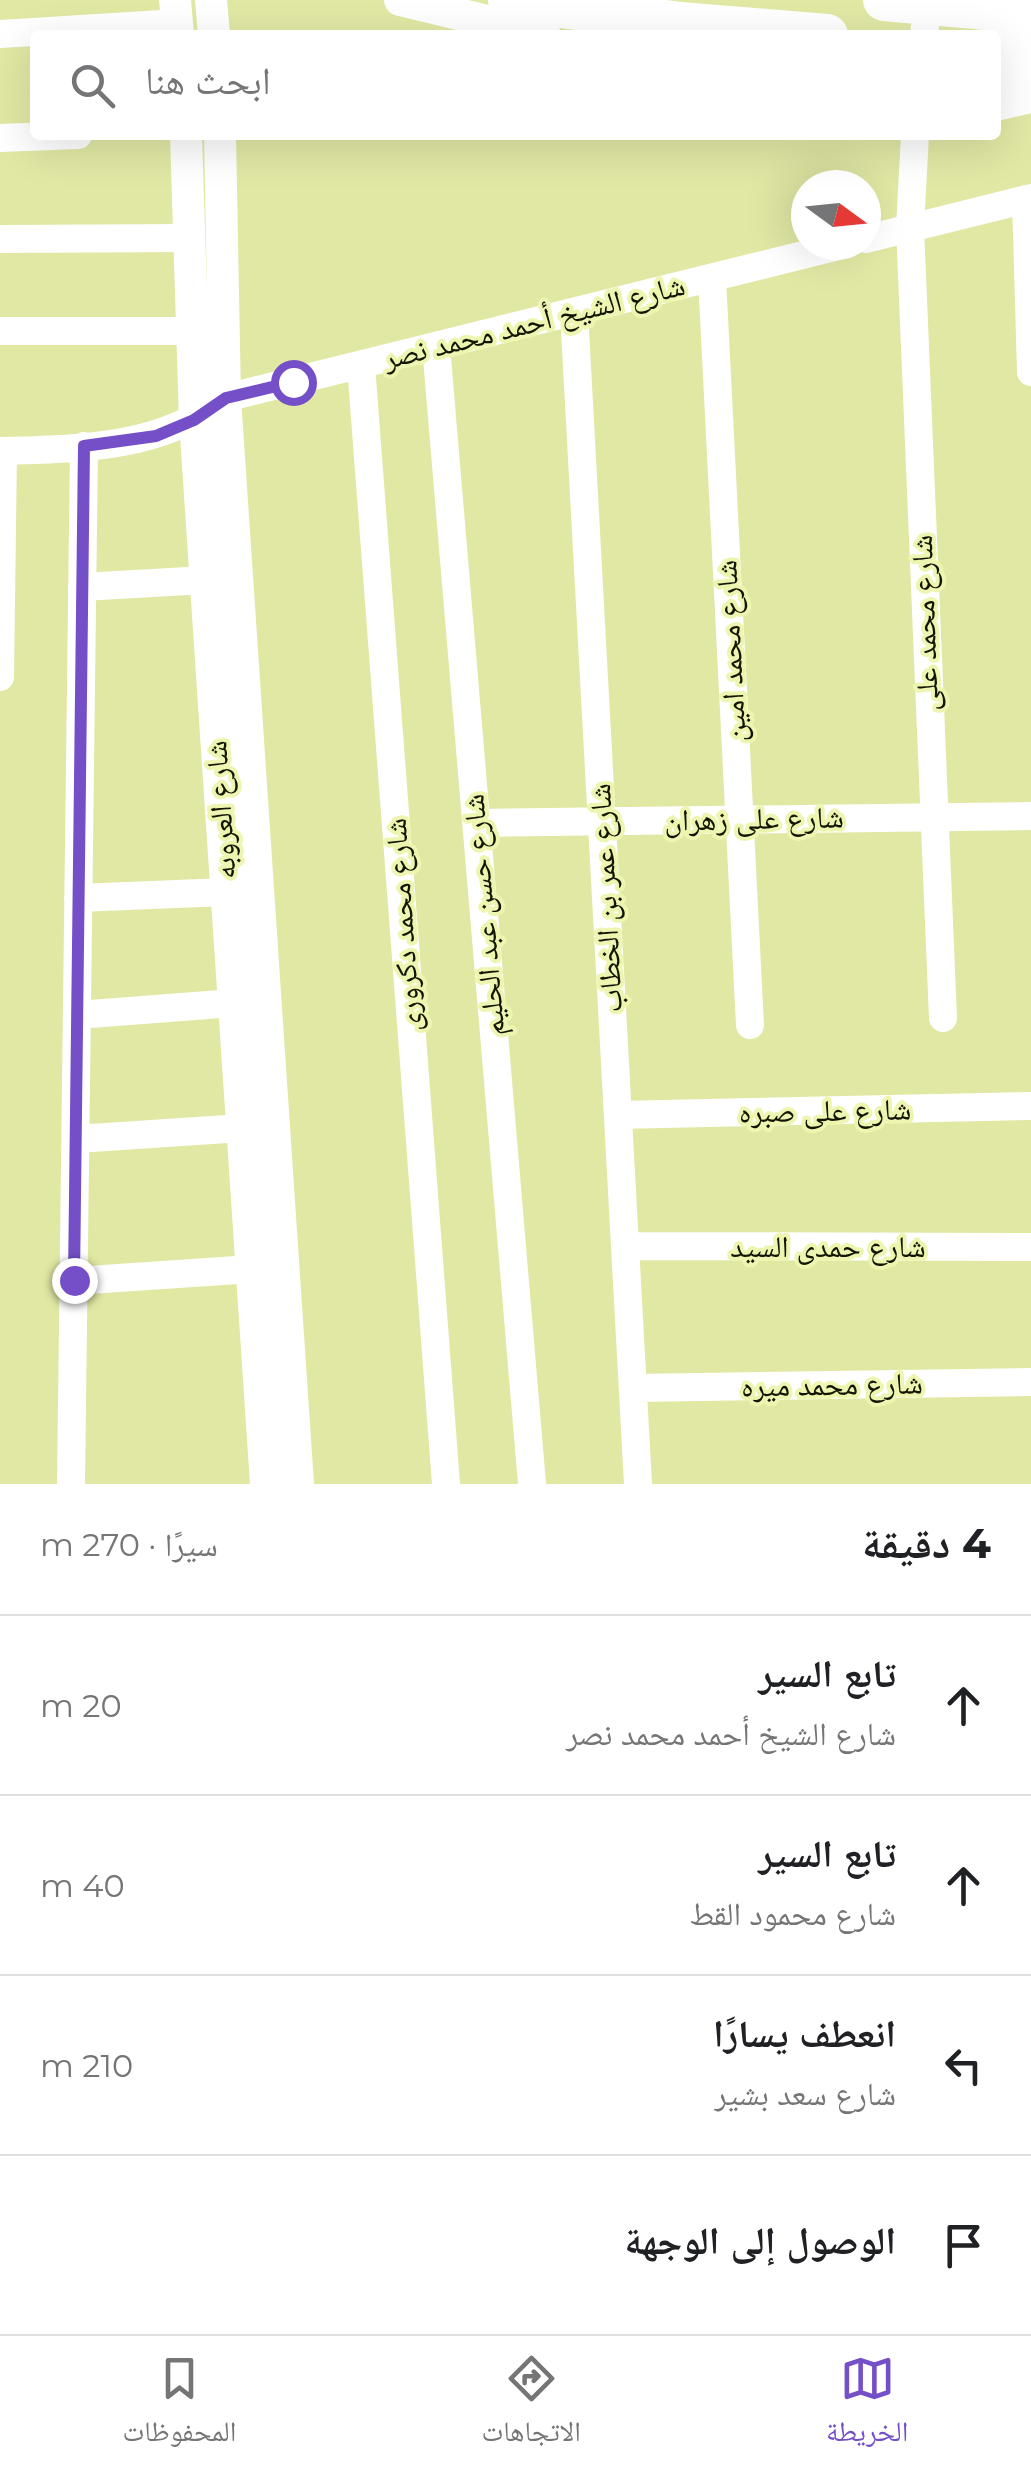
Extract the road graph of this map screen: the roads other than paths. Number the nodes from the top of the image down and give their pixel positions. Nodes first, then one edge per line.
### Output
1 (212, 0) edge
2 (400, 0) edge
3 (509, 0) edge
4 (884, 0) edge
5 (928, 0) edge
6 (1031, 13) edge
7 (177, 19) edge
8 (47, 30) edge
9 (214, 30) edge
10 (524, 30) edge
11 (766, 30) edge
12 (925, 30) edge
13 (30, 31) edge
14 (0, 34) edge
15 (1001, 50) edge
16 (1031, 53) edge
17 (1001, 76) edge
18 (1031, 78) edge
19 (1031, 99) edge
20 (1001, 106) edge
21 (30, 137) edge
22 (0, 138) edge
23 (186, 140) edge
24 (220, 140) edge
25 (916, 140) edge
26 (1028, 198) edge
27 (910, 228) junction
28 (881, 235) edge
29 (190, 238) junction
30 (0, 239) edge
31 (791, 258) edge
32 (712, 278) junction
33 (574, 312) junction
34 (192, 331) junction
35 (0, 332) edge
36 (436, 346) junction
37 (360, 365) junction
38 (1031, 372) edge
39 (226, 398) junction
40 (194, 420) junction
41 (84, 446) junction
42 (2, 451) edge
43 (205, 580) junction
44 (82, 587) junction
45 (0, 677) edge
46 (1031, 816) edge
47 (933, 818) junction
48 (740, 819) junction
49 (602, 821) junction
50 (476, 823) junction
51 (226, 892) junction
52 (78, 898) junction
53 (234, 1003) junction
54 (77, 1015) junction
55 (943, 1018) dead end
56 (750, 1024) dead end
57 (1031, 1106) edge
58 (618, 1115) junction
59 (242, 1128) junction
60 (76, 1140) junction
61 (625, 1246) junction
62 (1031, 1247) edge
63 (252, 1269) junction
64 (74, 1280) junction
65 (1031, 1382) edge
66 (633, 1388) junction
67 (71, 1484) edge
68 (266, 1484) edge
69 (298, 1484) edge
70 (446, 1484) edge
71 (532, 1484) edge
72 (638, 1484) edge

1 - 9 street
2 - 10 street
3 - 11 main road
4 - 6 main road
5 - 12 street
7 - 8 street
13 - 14 street
15 - 16 main road
17 - 18 street
19 - 20 street
21 - 22 street
23 - 29 street, شارع العروبه
24 - 39 street, شارع العروبه
25 - 27 street, شارع محمد على
26 - 27 street
26 - 38 street
27 - 28 street
27 - 47 street, شارع محمد على
29 - 30 street
29 - 34 street, شارع العروبه
31 - 32 street, شارع الشيخ أحمد محمد نصر
32 - 33 street, شارع الشيخ أحمد محمد نصر
32 - 48 street, شارع محمد امين
33 - 36 street, شارع الشيخ أحمد محمد نصر
33 - 49 street, شارع عمر بن الخطاب
34 - 35 street
34 - 40 street, شارع العروبه
36 - 37 street, شارع الشيخ أحمد محمد نصر
36 - 50 street, شارع حسن عبد الحليم
37 - 39 street, شارع الشيخ أحمد محمد نصر
37 - 70 street, شارع محمد دكرورى
39 - 40 street
39 - 69 street, شارع العروبه
40 - 41 street
40 - 43 street, شارع العروبه
41 - 42 street
41 - 44 street
42 - 45 street
43 - 44 street
43 - 51 street, شارع العروبه
44 - 52 street
46 - 47 street, شارع على زهران
47 - 48 street, شارع على زهران
47 - 55 street, شارع محمد على
48 - 49 street, شارع على زهران
48 - 56 street, شارع محمد امين
49 - 50 street, شارع على زهران
49 - 58 street, شارع عمر بن الخطاب
50 - 71 street, شارع حسن عبد الحليم
51 - 52 street
51 - 53 street, شارع العروبه
52 - 54 street
53 - 54 street
53 - 59 street, شارع العروبه
54 - 60 street
57 - 58 street, شارع على صبره
58 - 61 street, شارع عمر بن الخطاب
59 - 60 street
59 - 63 street, شارع العروبه
60 - 64 street
61 - 62 street, شارع حمدى السيد
61 - 66 street, شارع عمر بن الخطاب
63 - 64 street
63 - 68 street, شارع العروبه
64 - 67 street
65 - 66 street, شارع محمد ميره
66 - 72 street, شارع عمر بن الخطاب

